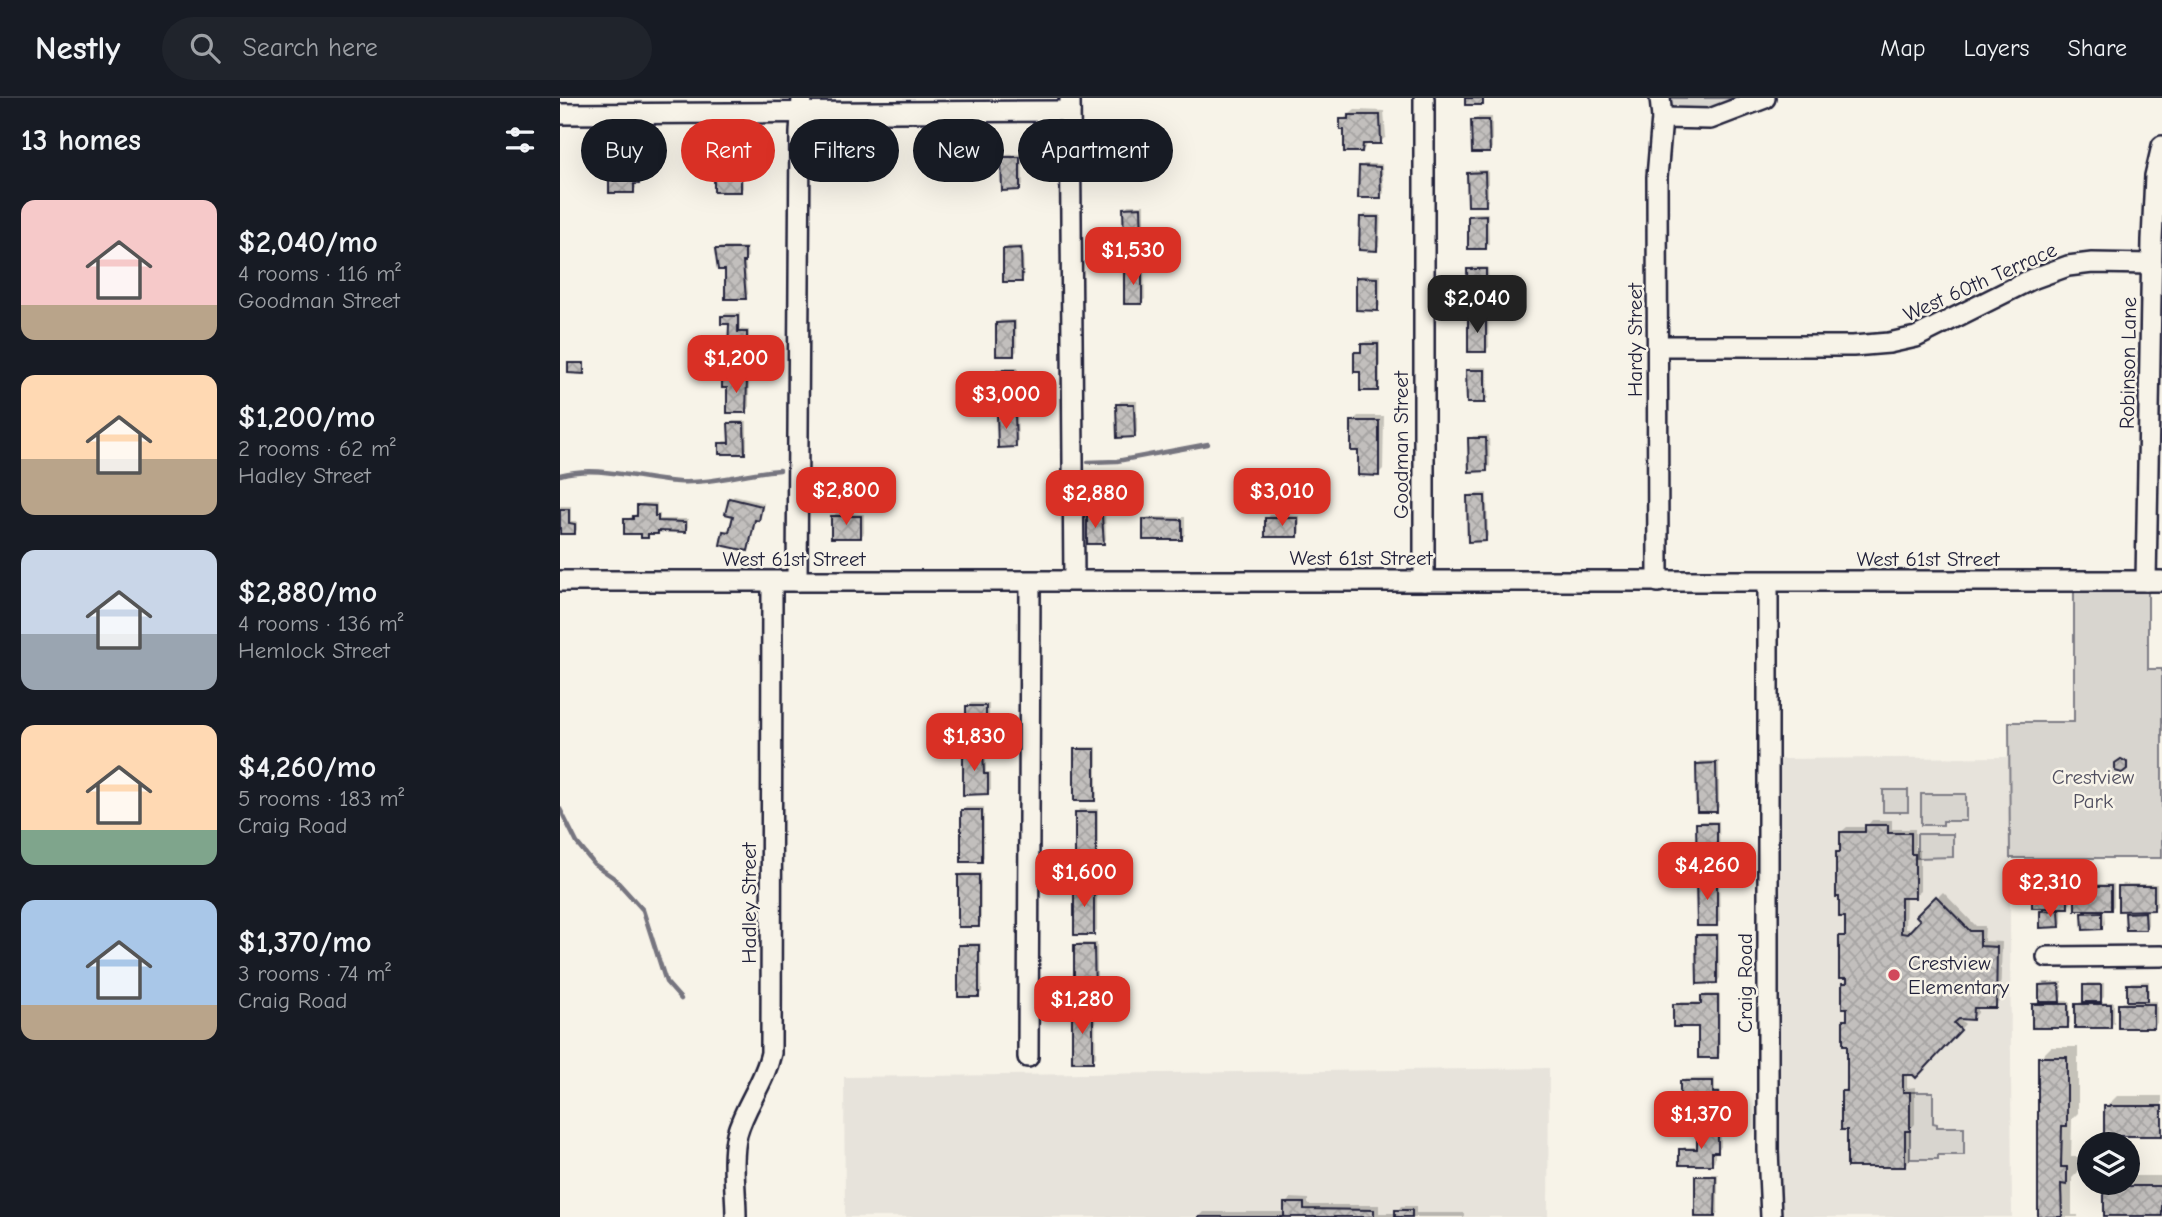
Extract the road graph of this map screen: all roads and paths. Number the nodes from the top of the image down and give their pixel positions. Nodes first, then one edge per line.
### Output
1 (1424, 98) edge
2 (1660, 98) edge
3 (1765, 98) edge
4 (1070, 104) edge
5 (802, 106) edge
6 (560, 114) edge
7 (1662, 118) junction
8 (2162, 146) edge
9 (2156, 261) edge
10 (1658, 345) junction
11 (1074, 580) junction
12 (560, 581) edge
13 (797, 581) junction
14 (1424, 581) junction
15 (2154, 581) edge
16 (772, 582) junction
17 (1030, 582) junction
18 (1658, 582) junction
19 (1769, 582) junction
20 (2162, 956) edge
21 (2047, 957) dead end
22 (1028, 1057) dead end
23 (736, 1217) edge
24 (1770, 1217) edge

1 - 14 street, Goodman Street
2 - 7 street, Hardy Street
3 - 7 street
4 - 5 street
4 - 11 street
5 - 6 street
5 - 13 street
7 - 10 street, Hardy Street
8 - 9 street, Robinson Lane
9 - 10 street, West 60th Terrace
9 - 15 street, Robinson Lane
10 - 18 street, Hardy Street
11 - 14 street, West 61st Street
11 - 17 street, West 61st Street
12 - 16 street, West 61st Street
13 - 16 street, West 61st Street
13 - 17 street, West 61st Street
14 - 18 street, West 61st Street
15 - 19 street, West 61st Street
16 - 23 street, Hadley Street
17 - 22 street
18 - 19 street, West 61st Street
19 - 24 street, Craig Road
20 - 21 street

